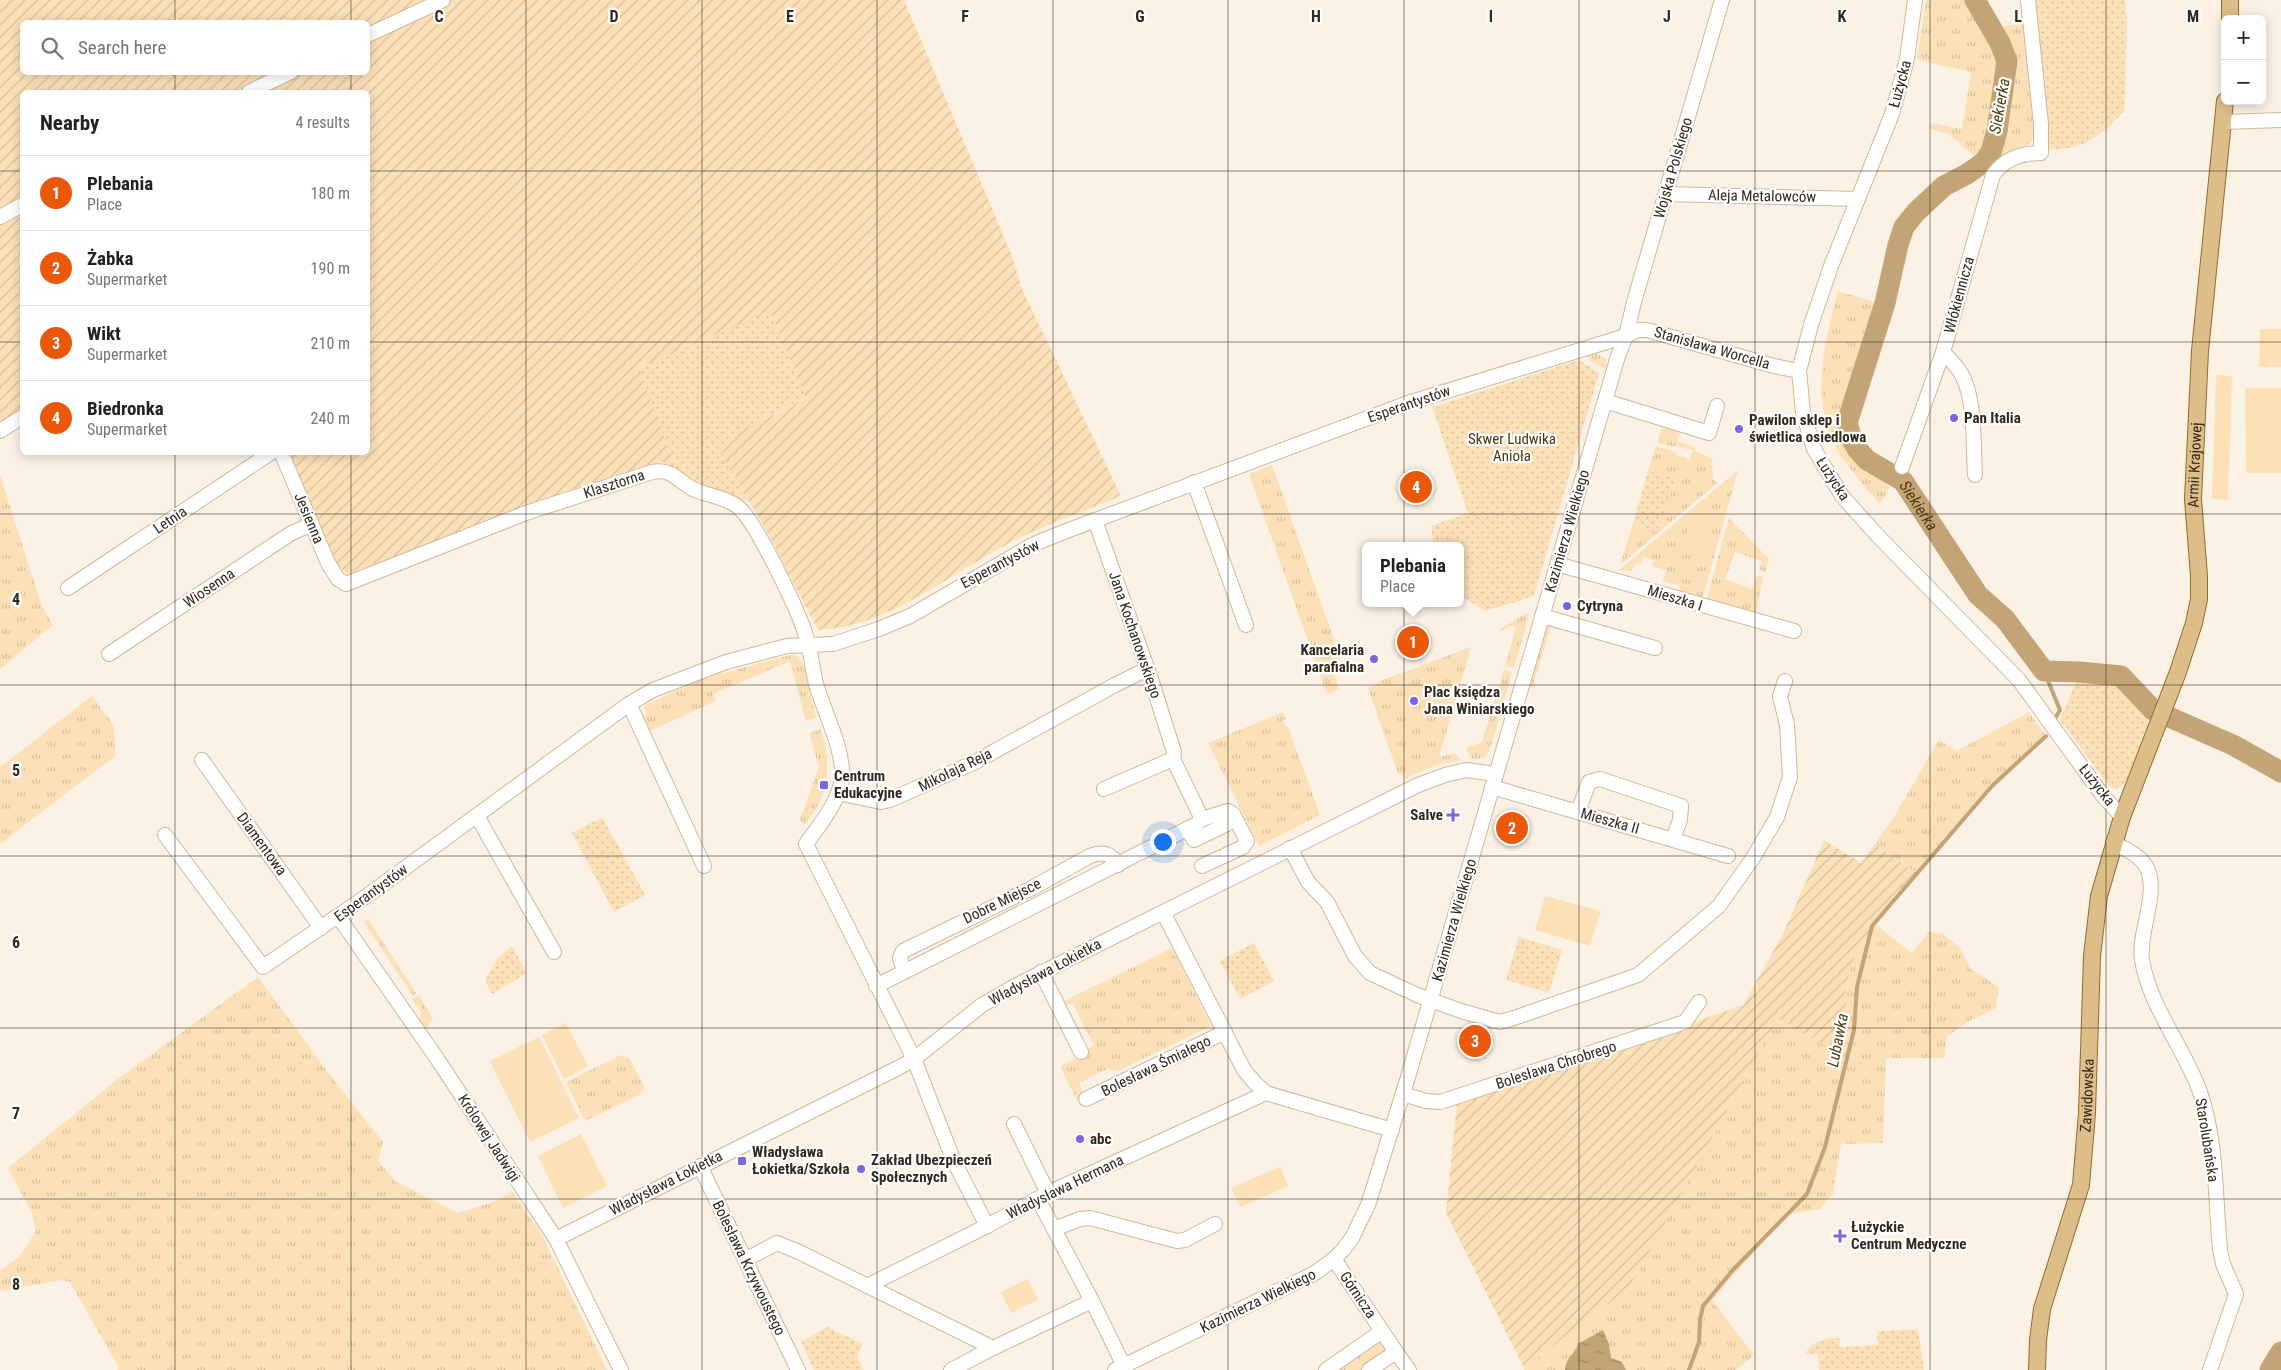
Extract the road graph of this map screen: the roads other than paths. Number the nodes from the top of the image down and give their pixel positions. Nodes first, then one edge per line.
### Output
1 (443, 0) edge
2 (1722, 0) edge
3 (1916, 0) edge
4 (2028, 0) edge
5 (2230, 0) edge
6 (2230, 15) edge
7 (370, 34) edge
8 (285, 75) edge
9 (253, 90) edge
10 (2225, 105) edge
11 (2281, 120) edge
12 (2224, 122) junction
13 (1666, 194) junction
14 (1858, 199) junction
15 (20, 206) edge
16 (0, 217) edge
17 (1626, 336) junction
18 (1943, 352) junction
19 (1799, 371) junction
20 (1605, 401) junction
21 (1717, 406) dead end
22 (20, 418) edge
23 (0, 431) edge
24 (268, 455) edge
25 (283, 455) edge
26 (1902, 467) dead end
27 (1975, 475) dead end
28 (1194, 482) junction
29 (1095, 520) junction
30 (311, 524) junction
31 (1557, 564) junction
32 (341, 582) joint
33 (68, 588) dead end
34 (1542, 616) junction
35 (1246, 625) dead end
36 (1794, 631) dead end
37 (809, 644) junction
38 (1655, 648) dead end
39 (109, 654) dead end
40 (1147, 670) junction
41 (1785, 681) dead end
42 (629, 704) junction
43 (1173, 756) junction
44 (202, 760) dead end
45 (1494, 780) junction
46 (1104, 789) dead end
47 (838, 793) junction
48 (1578, 812) junction
49 (477, 816) junction
50 (2122, 817) junction
51 (1202, 819) junction
52 (1227, 824) dead end
53 (1187, 830) junction
54 (164, 835) dead end
55 (1673, 839) junction
56 (2113, 843) junction
57 (1290, 848) junction
58 (1728, 856) dead end
59 (1118, 865) junction
60 (704, 866) dead end
61 (1202, 866) dead end
62 (1163, 912) junction
63 (338, 916) junction
64 (322, 928) junction
65 (554, 952) dead end
66 (904, 971) junction
67 (1041, 972) junction
68 (876, 986) junction
69 (1430, 1000) junction
70 (1699, 1002) dead end
71 (1225, 1032) junction
72 (1081, 1052) dead end
73 (914, 1059) junction
74 (1266, 1093) junction
75 (1403, 1094) junction
76 (1086, 1099) dead end
77 (1014, 1124) dead end
78 (1392, 1130) junction
79 (700, 1166) junction
80 (1043, 1196) junction
81 (1215, 1224) dead end
82 (988, 1226) junction
83 (1054, 1230) junction
84 (556, 1239) junction
85 (1334, 1259) junction
86 (745, 1260) junction
87 (866, 1286) junction
88 (1092, 1301) junction
89 (1382, 1331) junction
90 (993, 1348) junction
91 (1396, 1352) junction
92 (1119, 1368) edge
93 (621, 1370) edge
94 (798, 1370) edge
95 (951, 1370) edge
96 (1326, 1370) edge
97 (1369, 1370) edge
98 (1409, 1370) edge
99 (2037, 1370) edge
100 (2210, 1370) edge

1 - 7 street
2 - 13 street, Wojska Polskiego
3 - 14 street, Łużycka
4 - 18 street, Włókiennicza
5 - 6 main road
8 - 9 street
10 - 12 main road, Armii Krajowej
11 - 12 street
12 - 50 main road, Armii Krajowej
13 - 14 street, Aleja Metalowców
13 - 17 street, Wojska Polskiego
14 - 19 street, Łużycka
15 - 16 street
17 - 19 street, Stanisława Worcella
17 - 20 street, Kazimierza Wielkiego
17 - 28 street, Esperantystów
18 - 26 street, Włókiennicza
18 - 27 street
19 - 50 street, Łużycka
20 - 21 street
20 - 31 street, Kazimierza Wielkiego
22 - 23 street
24 - 33 street, Letnia
25 - 30 street, Jesienna
28 - 29 street, Esperantystów
28 - 35 street
29 - 37 street, Esperantystów
29 - 40 street, Jana Kochanowskiego
30 - 32 street, Jesienna
30 - 39 street, Wiosenna
31 - 34 street, Kazimierza Wielkiego
31 - 36 street, Mieszka I
32 - 37 street, Klasztorna
34 - 38 street
34 - 45 street, Kazimierza Wielkiego
37 - 42 street, Esperantystów
37 - 47 street
40 - 43 street, Jana Kochanowskiego
40 - 47 street, Mikołaja Reja
41 - 69 street
42 - 49 street, Esperantystów
42 - 60 street
43 - 46 street
43 - 51 street
44 - 64 street, Diamentowa
45 - 48 street, Mieszka II
45 - 57 street, Władysława Łokietka
45 - 69 street, Kazimierza Wielkiego
47 - 68 street
48 - 55 street, Mieszka II
48 - 55 street
49 - 63 street, Esperantystów
49 - 65 street
50 - 56 main road, Zawidowska
51 - 53 street, Dobre Miejsce
51 - 61 street, Dobre Miejsce
52 - 53 street
53 - 59 street, Dobre Miejsce
54 - 64 street, Esperantystów
55 - 58 street, Mieszka II
56 - 99 main road, Zawidowska
56 - 100 street, Starolubańska
57 - 62 street, Władysława Łokietka
57 - 69 street
59 - 66 street, Dobre Miejsce
59 - 66 street, Dobre Miejsce
62 - 67 street, Władysława Łokietka
62 - 71 street, Bolesława Śmiałego
63 - 64 street, Esperantystów
63 - 84 street, Królowej Jadwigi
66 - 68 street, Dobre Miejsce
67 - 72 street
67 - 73 street, Władysława Łokietka
68 - 73 street
69 - 75 street, Kazimierza Wielkiego
70 - 75 street, Bolesława Chrobrego
71 - 74 street, Bolesława Śmiałego
71 - 76 street, Bolesława Śmiałego
73 - 79 street, Władysława Łokietka
73 - 82 street
74 - 78 street, Bolesława Śmiałego
74 - 80 street, Władysława Hermana
75 - 78 street, Kazimierza Wielkiego
77 - 80 street
78 - 85 street, Kazimierza Wielkiego
79 - 84 street, Władysława Łokietka
79 - 86 street, Bolesława Krzywoustego
80 - 82 street, Władysława Hermana
80 - 83 street
81 - 83 street
82 - 87 street, Władysława Hermana
83 - 88 street
84 - 93 street, Królowej Jadwigi
85 - 89 street, Górnicza
85 - 92 street, Kazimierza Wielkiego
86 - 87 street
86 - 94 street, Bolesława Krzywoustego
87 - 90 street
88 - 90 street
88 - 92 street
89 - 91 street, Górnicza
89 - 96 street, Górnicza
90 - 95 street
91 - 97 street
91 - 98 street, Górnicza

